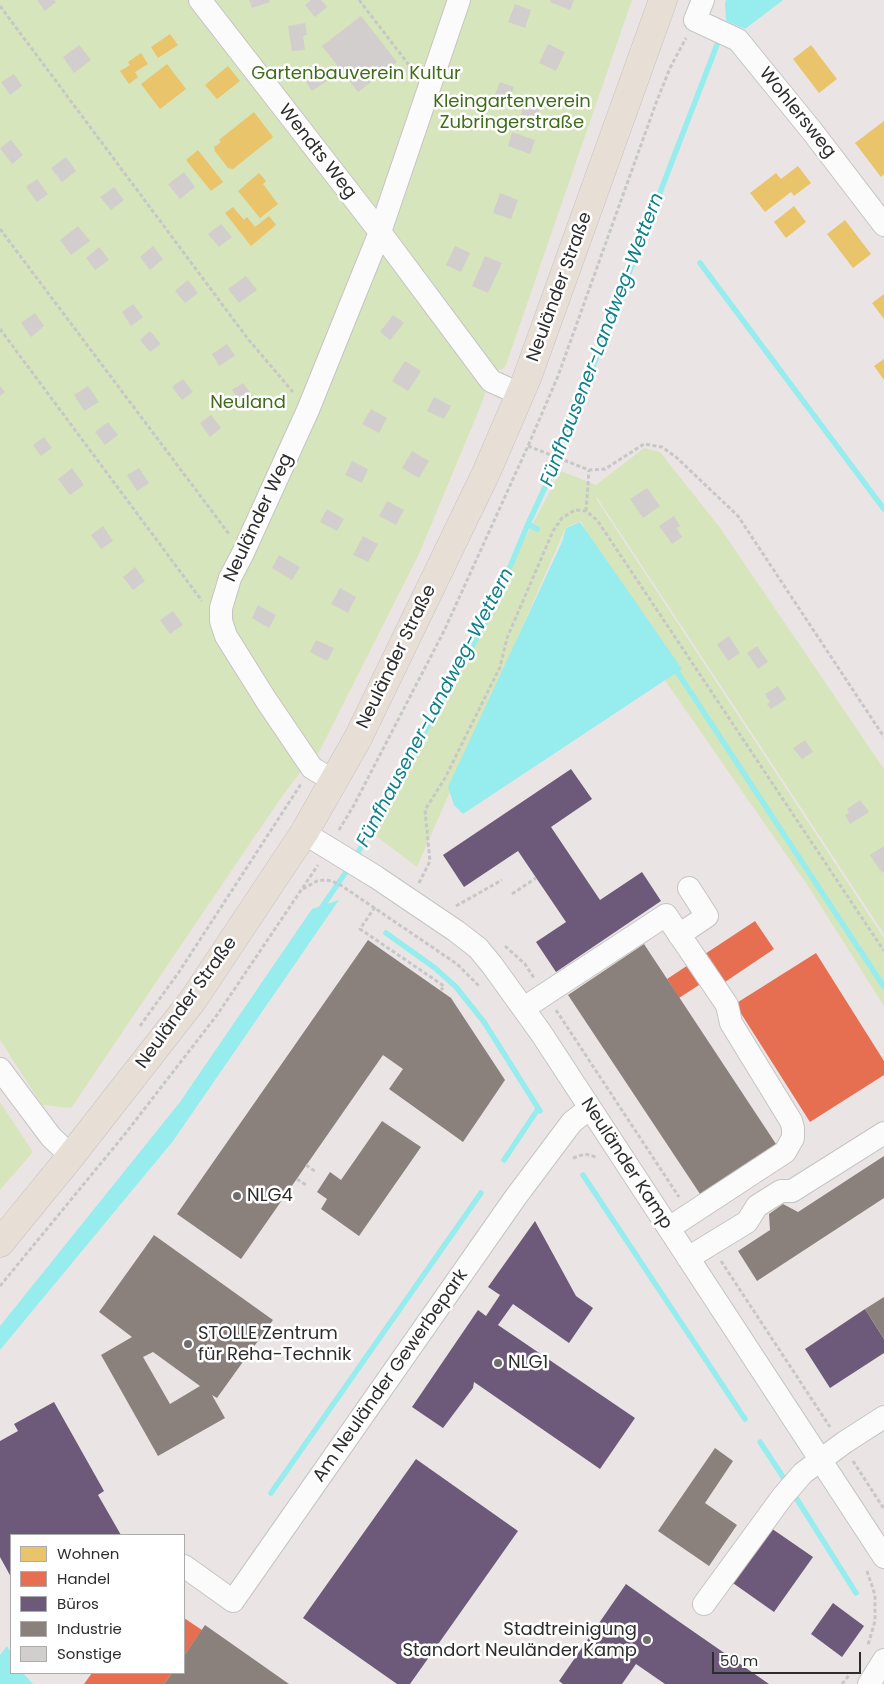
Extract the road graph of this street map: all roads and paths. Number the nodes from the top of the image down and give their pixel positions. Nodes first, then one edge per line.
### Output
1 (200, 0) edge
2 (359, 0) edge
3 (459, 0) edge
4 (663, 0) edge
5 (0, 6) edge
6 (703, 16) edge
7 (432, 79) junction
8 (884, 225) edge
9 (0, 228) edge
10 (380, 232) junction
11 (0, 329) edge
12 (520, 394) junction
13 (308, 410) junction
14 (528, 446) junction
15 (589, 470) junction
16 (586, 511) junction
17 (243, 553) junction
18 (221, 621) junction
19 (884, 737) edge
20 (323, 774) junction
21 (354, 805) dead end
22 (304, 834) junction
23 (536, 878) dead end
24 (325, 880) dead end
25 (502, 880) dead end
26 (689, 888) dead end
27 (302, 890) dead end
28 (512, 894) dead end
29 (410, 899) junction
30 (456, 906) dead end
31 (375, 907) junction
32 (680, 935) junction
33 (884, 951) edge
34 (441, 990) dead end
35 (485, 992) dead end
36 (524, 1008) junction
37 (135, 1033) dead end
38 (0, 1069) edge
39 (590, 1108) junction
40 (572, 1122) junction
41 (884, 1133) edge
42 (71, 1156) junction
43 (306, 1165) dead end
44 (601, 1165) dead end
45 (316, 1172) dead end
46 (297, 1179) dead end
47 (306, 1185) dead end
48 (669, 1228) junction
49 (0, 1243) edge
50 (688, 1258) junction
51 (0, 1286) edge
52 (883, 1420) edge
53 (812, 1466) junction
54 (884, 1557) edge
55 (863, 1564) dead end
56 (185, 1567) edge
57 (704, 1604) dead end
58 (875, 1655) edge
59 (861, 1677) edge
60 (842, 1684) edge

1 - 10 street, Wendts Weg
2 - 7 path
3 - 7 street, Neuländer Weg
4 - 12 main road, Neuländer Straße
5 - 13 path
6 - 8 street, Wohlersweg
6 - 14 path
7 - 10 street, Neuländer Weg
9 - 17 path
10 - 12 street
10 - 13 street, Neuländer Weg
11 - 18 path
12 - 20 main road, Neuländer Straße
13 - 17 street, Neuländer Weg
14 - 15 path
14 - 21 path
15 - 16 path
15 - 19 path
16 - 29 path
16 - 33 path
17 - 18 street, Neuländer Weg
18 - 20 street, Neuländer Weg
20 - 22 main road, Neuländer Straße
20 - 37 path
22 - 29 street, Neuländer Kamp
22 - 42 main road, Neuländer Straße
23 - 28 path
24 - 31 path
25 - 30 path
26 - 32 street
27 - 51 path
29 - 36 street, Neuländer Kamp
31 - 34 path
31 - 35 path
32 - 36 street
32 - 48 street
36 - 39 street, Neuländer Kamp
38 - 42 street
39 - 40 street, Am Neuländer Gewerbepark
39 - 48 street, Neuländer Kamp
40 - 44 path
40 - 56 street, Am Neuländer Gewerbepark
41 - 50 street
42 - 49 main road, Neuländer Straße
43 - 45 path
46 - 47 path
48 - 50 street, Neuländer Kamp
50 - 53 street, Neuländer Kamp
52 - 53 street
53 - 54 street, Neuländer Kamp
53 - 57 street
55 - 58 path
58 - 59 street
59 - 60 path

